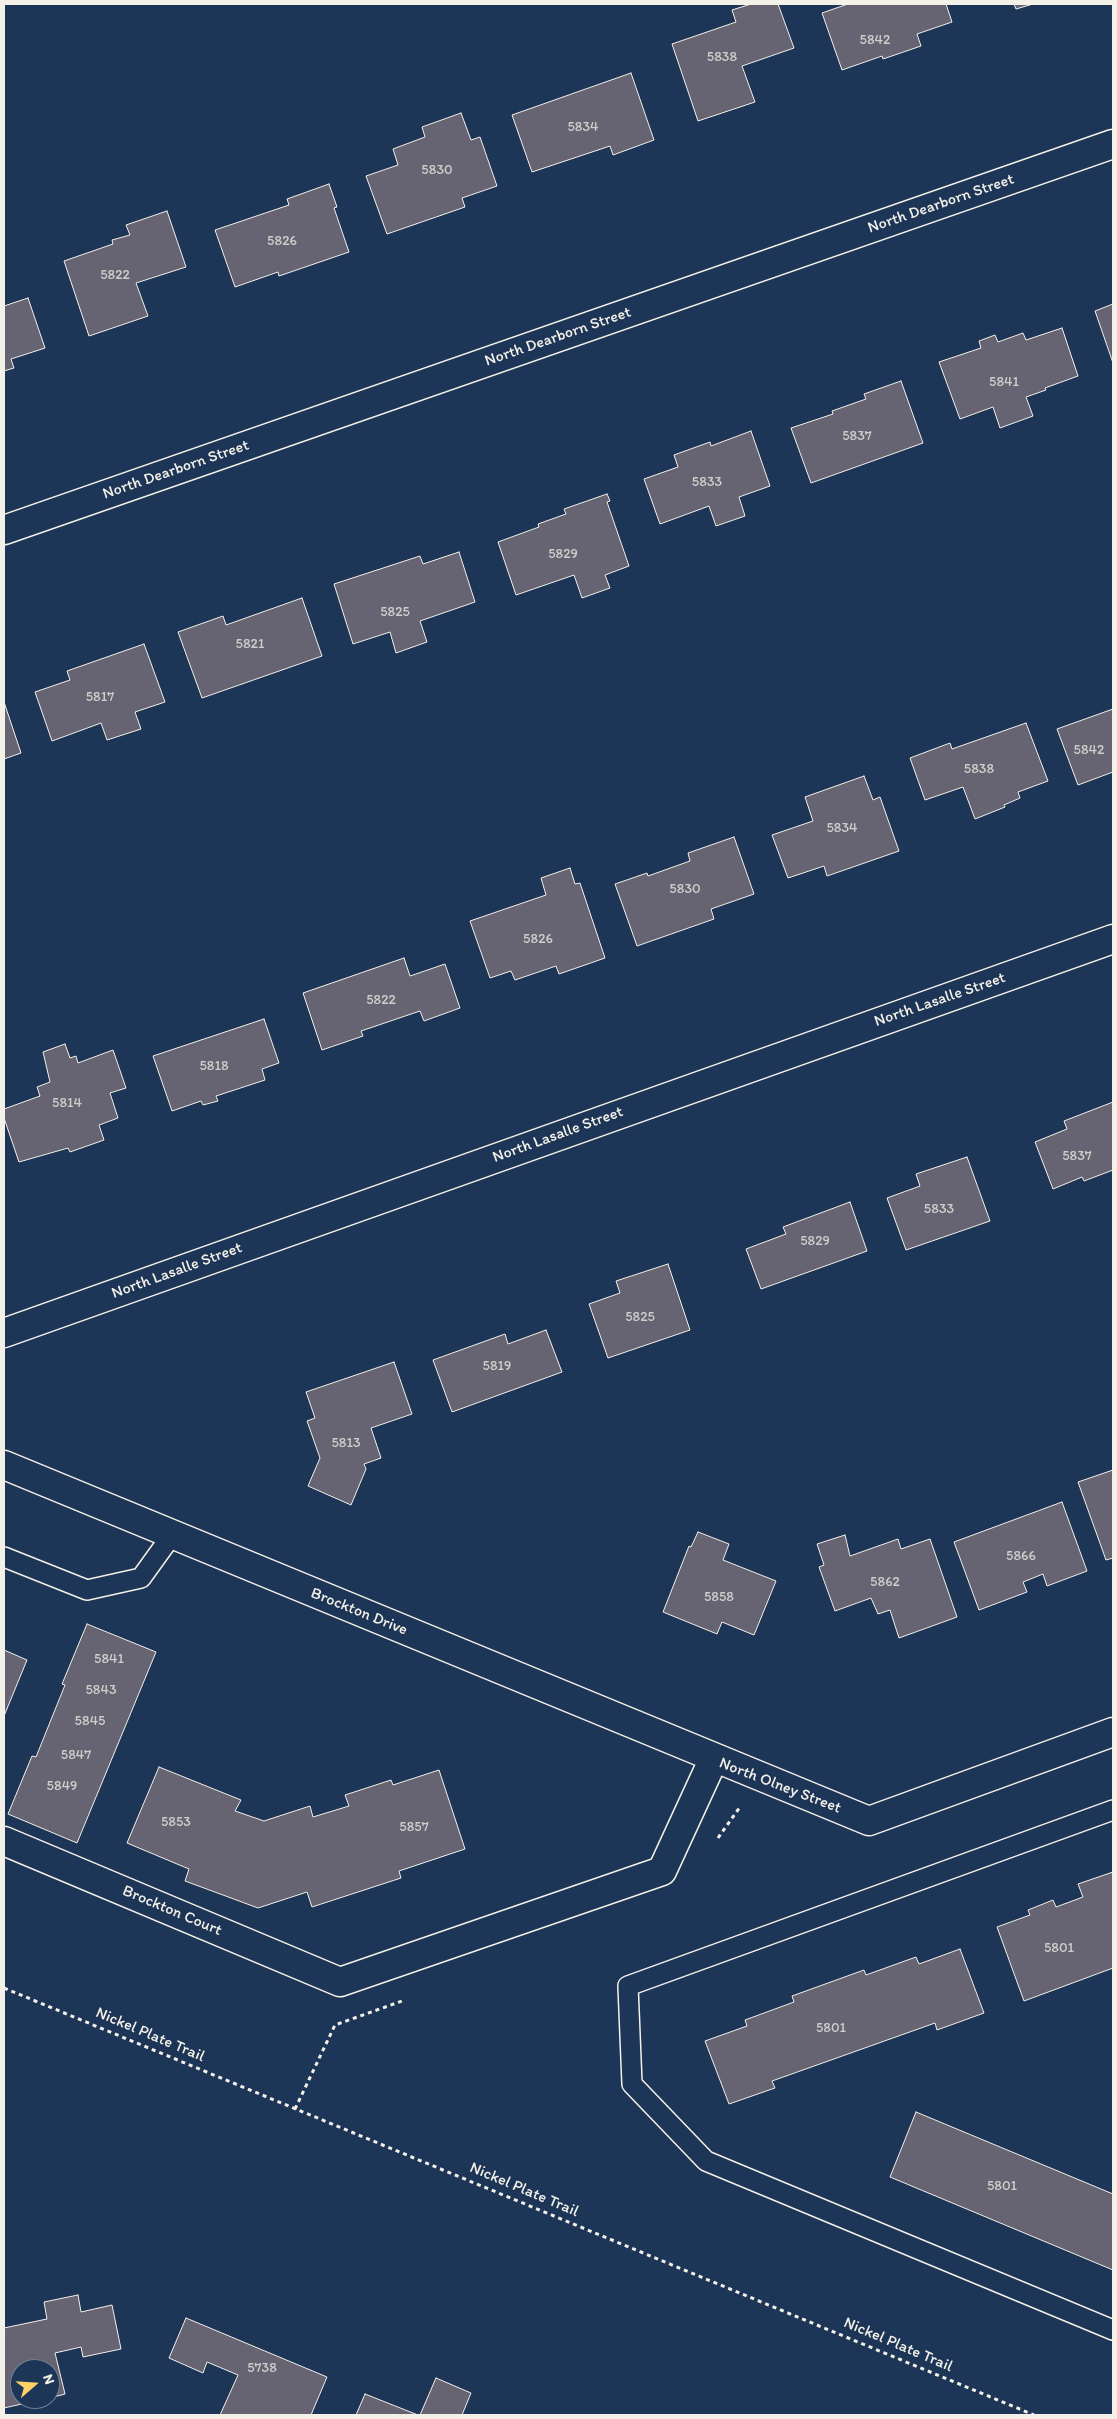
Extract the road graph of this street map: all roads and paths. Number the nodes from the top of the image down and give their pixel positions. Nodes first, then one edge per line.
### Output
1 (1113, 144) edge
2 (4, 530) edge
3 (1113, 939) edge
4 (4, 1333) edge
5 (4, 1465) edge
6 (172, 1535) junction
7 (4, 1557) edge
8 (1113, 1732) edge
9 (714, 1758) junction
10 (1113, 1810) edge
11 (4, 1841) edge
12 (340, 1982) joint
13 (4, 1988) edge
14 (1113, 2330) edge
15 (1034, 2415) edge

1 - 2 street, North Dearborn Street
3 - 4 street, North Lasalle Street
5 - 6 street, Brockton Drive
6 - 7 lane
6 - 9 street, Brockton Drive
8 - 9 street, North Olney Street
9 - 12 street, North Olney Street
10 - 14 lane
11 - 12 street, Brockton Court
13 - 15 path, Nickel Plate Trail

